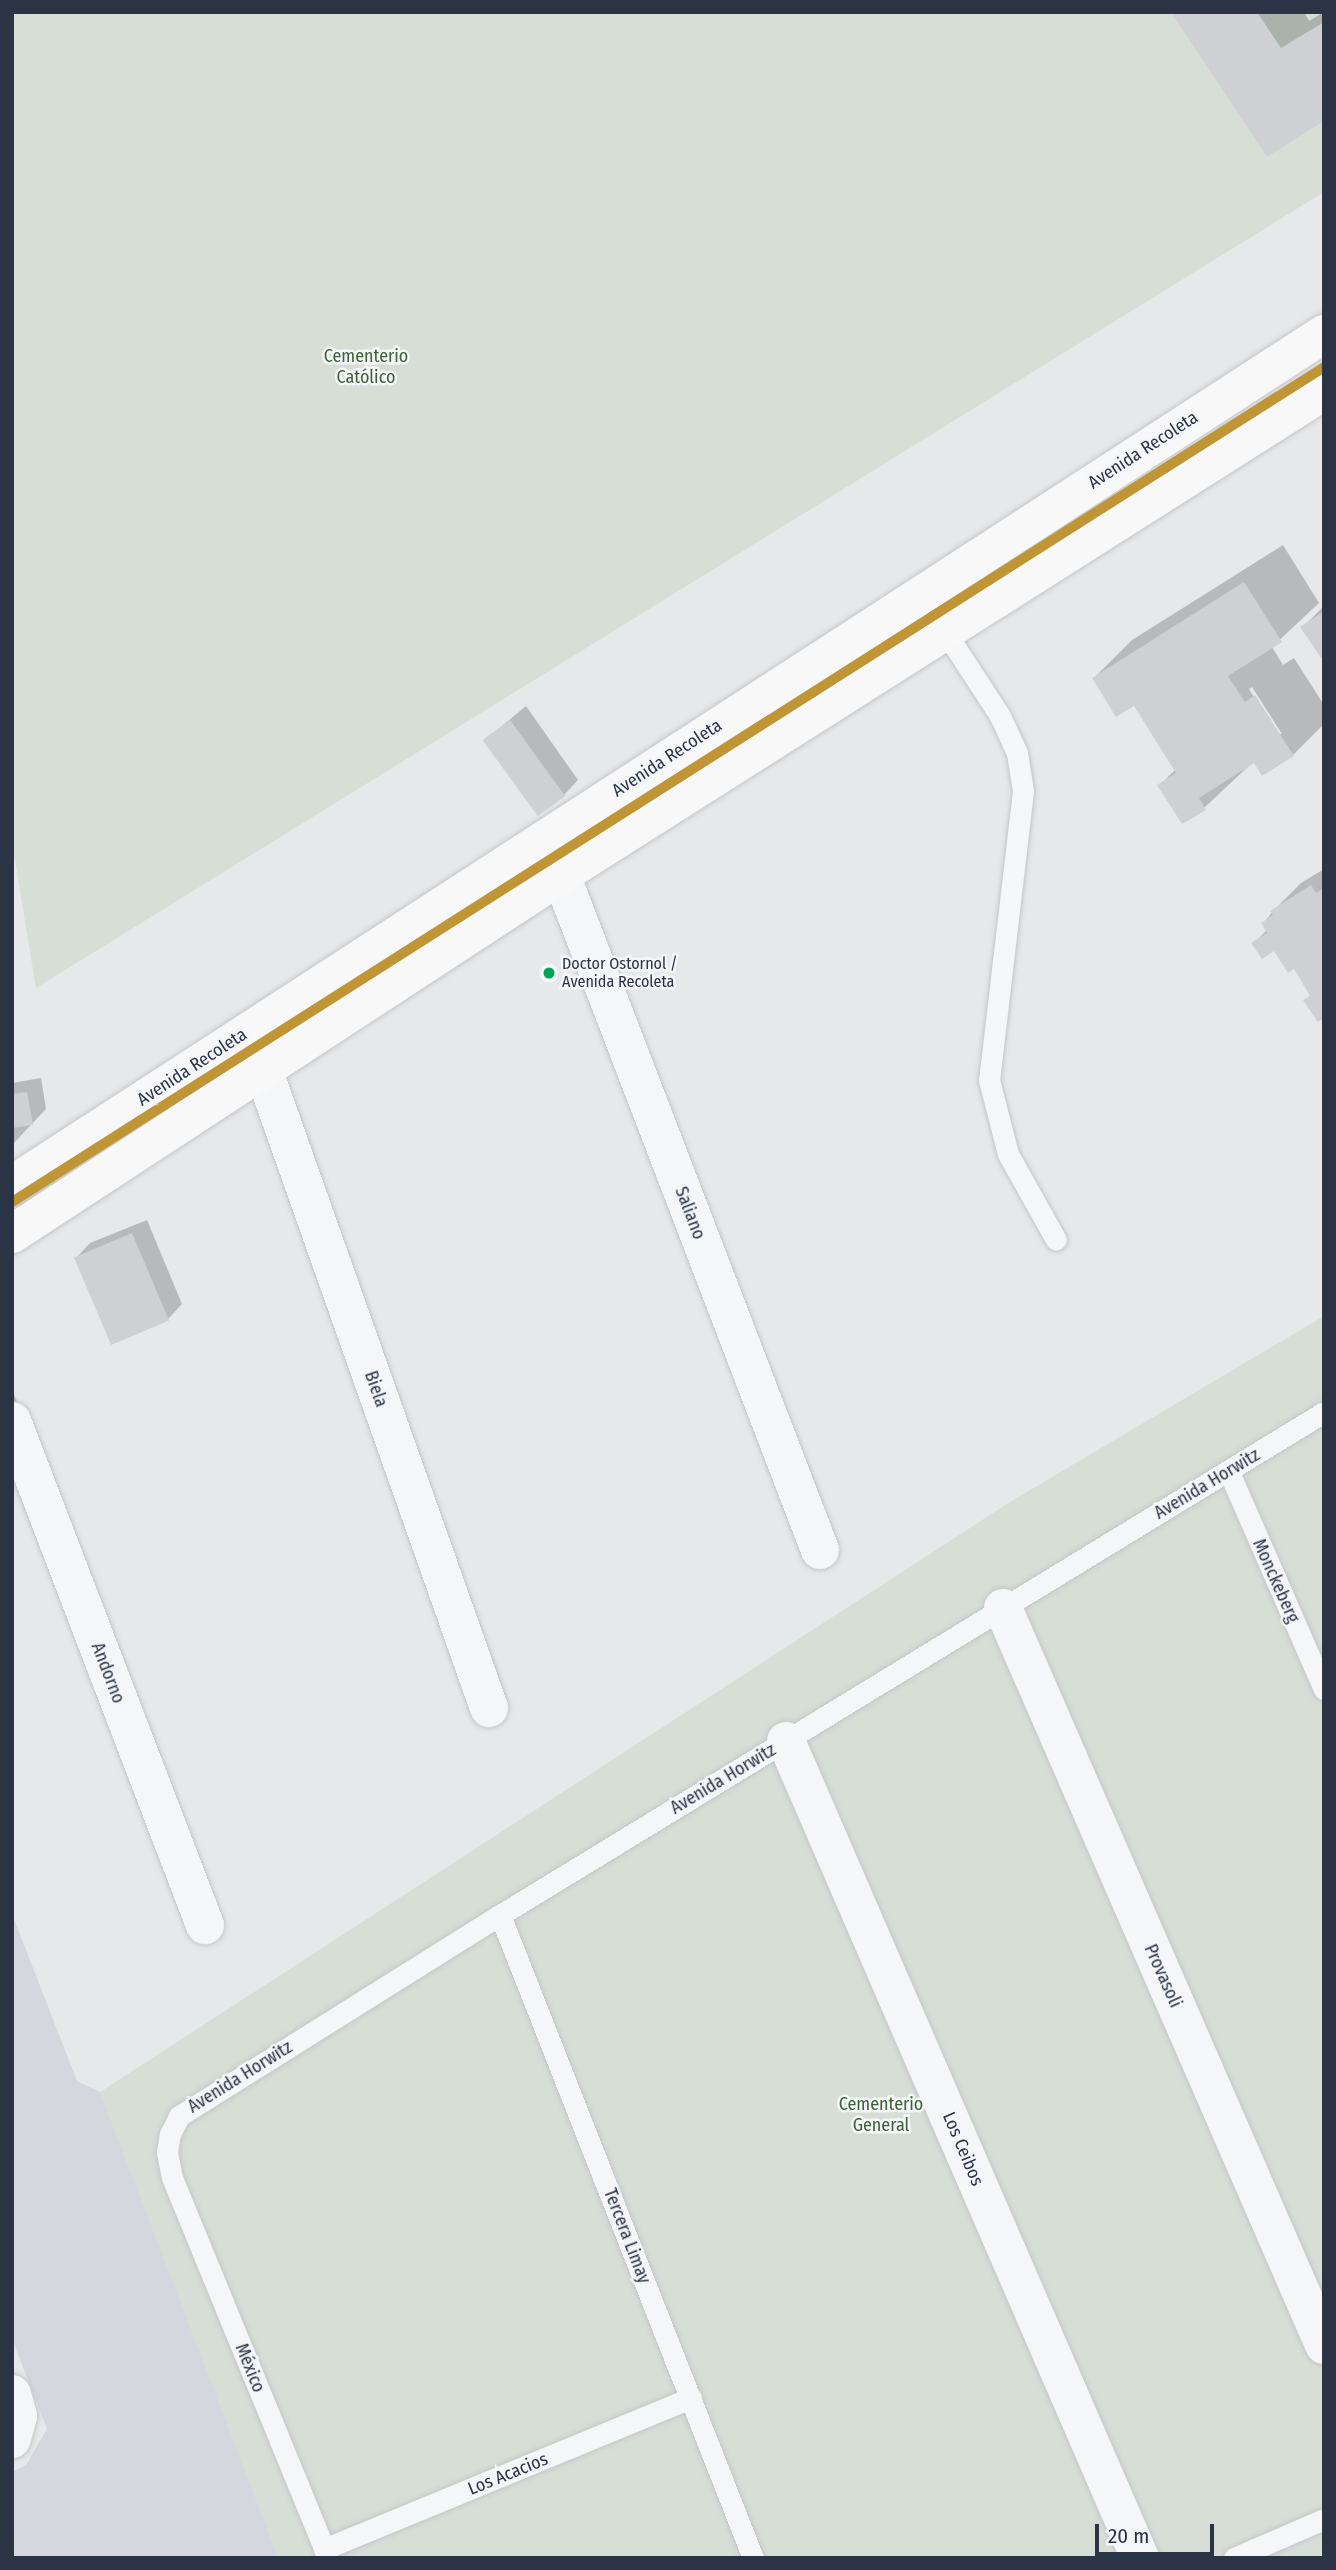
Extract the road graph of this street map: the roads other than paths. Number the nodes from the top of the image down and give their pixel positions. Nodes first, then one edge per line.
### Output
1 (1324, 334) edge
2 (1324, 391) edge
3 (944, 630) junction
4 (561, 875) junction
5 (263, 1069) junction
6 (12, 1185) edge
7 (12, 1234) edge
8 (1056, 1240) dead end
9 (1324, 1412) edge
10 (12, 1421) edge
11 (1229, 1472) junction
12 (820, 1550) dead end
13 (1003, 1608) junction
14 (1324, 1689) edge
15 (489, 1708) dead end
16 (786, 1741) junction
17 (500, 1915) junction
18 (205, 1924) dead end
19 (172, 2178) joint
20 (1324, 2345) edge
21 (12, 2394) edge
22 (691, 2398) junction
23 (12, 2439) edge
24 (1324, 2519) edge
25 (326, 2554) edge
26 (753, 2558) edge
27 (1140, 2558) edge
28 (1234, 2558) edge

1 - 6 main road, Avenida Recoleta
2 - 3 main road
3 - 4 main road
3 - 8 lane
4 - 5 main road
4 - 12 street, Saliano
5 - 7 main road
5 - 15 street, Biela
9 - 11 lane, Avenida Horwitz
10 - 18 street, Andorno
11 - 13 lane, Avenida Horwitz
11 - 14 lane, Monckeberg
13 - 16 lane, Avenida Horwitz
13 - 20 street, Provasoli
16 - 17 lane, Avenida Horwitz
16 - 27 street, Los Ceibos
17 - 19 lane, Avenida Horwitz
17 - 22 lane, Tercera Limay
19 - 25 lane, México
21 - 23 street
22 - 25 lane, Los Acacios
22 - 26 lane, Tercera Limay
24 - 28 lane

